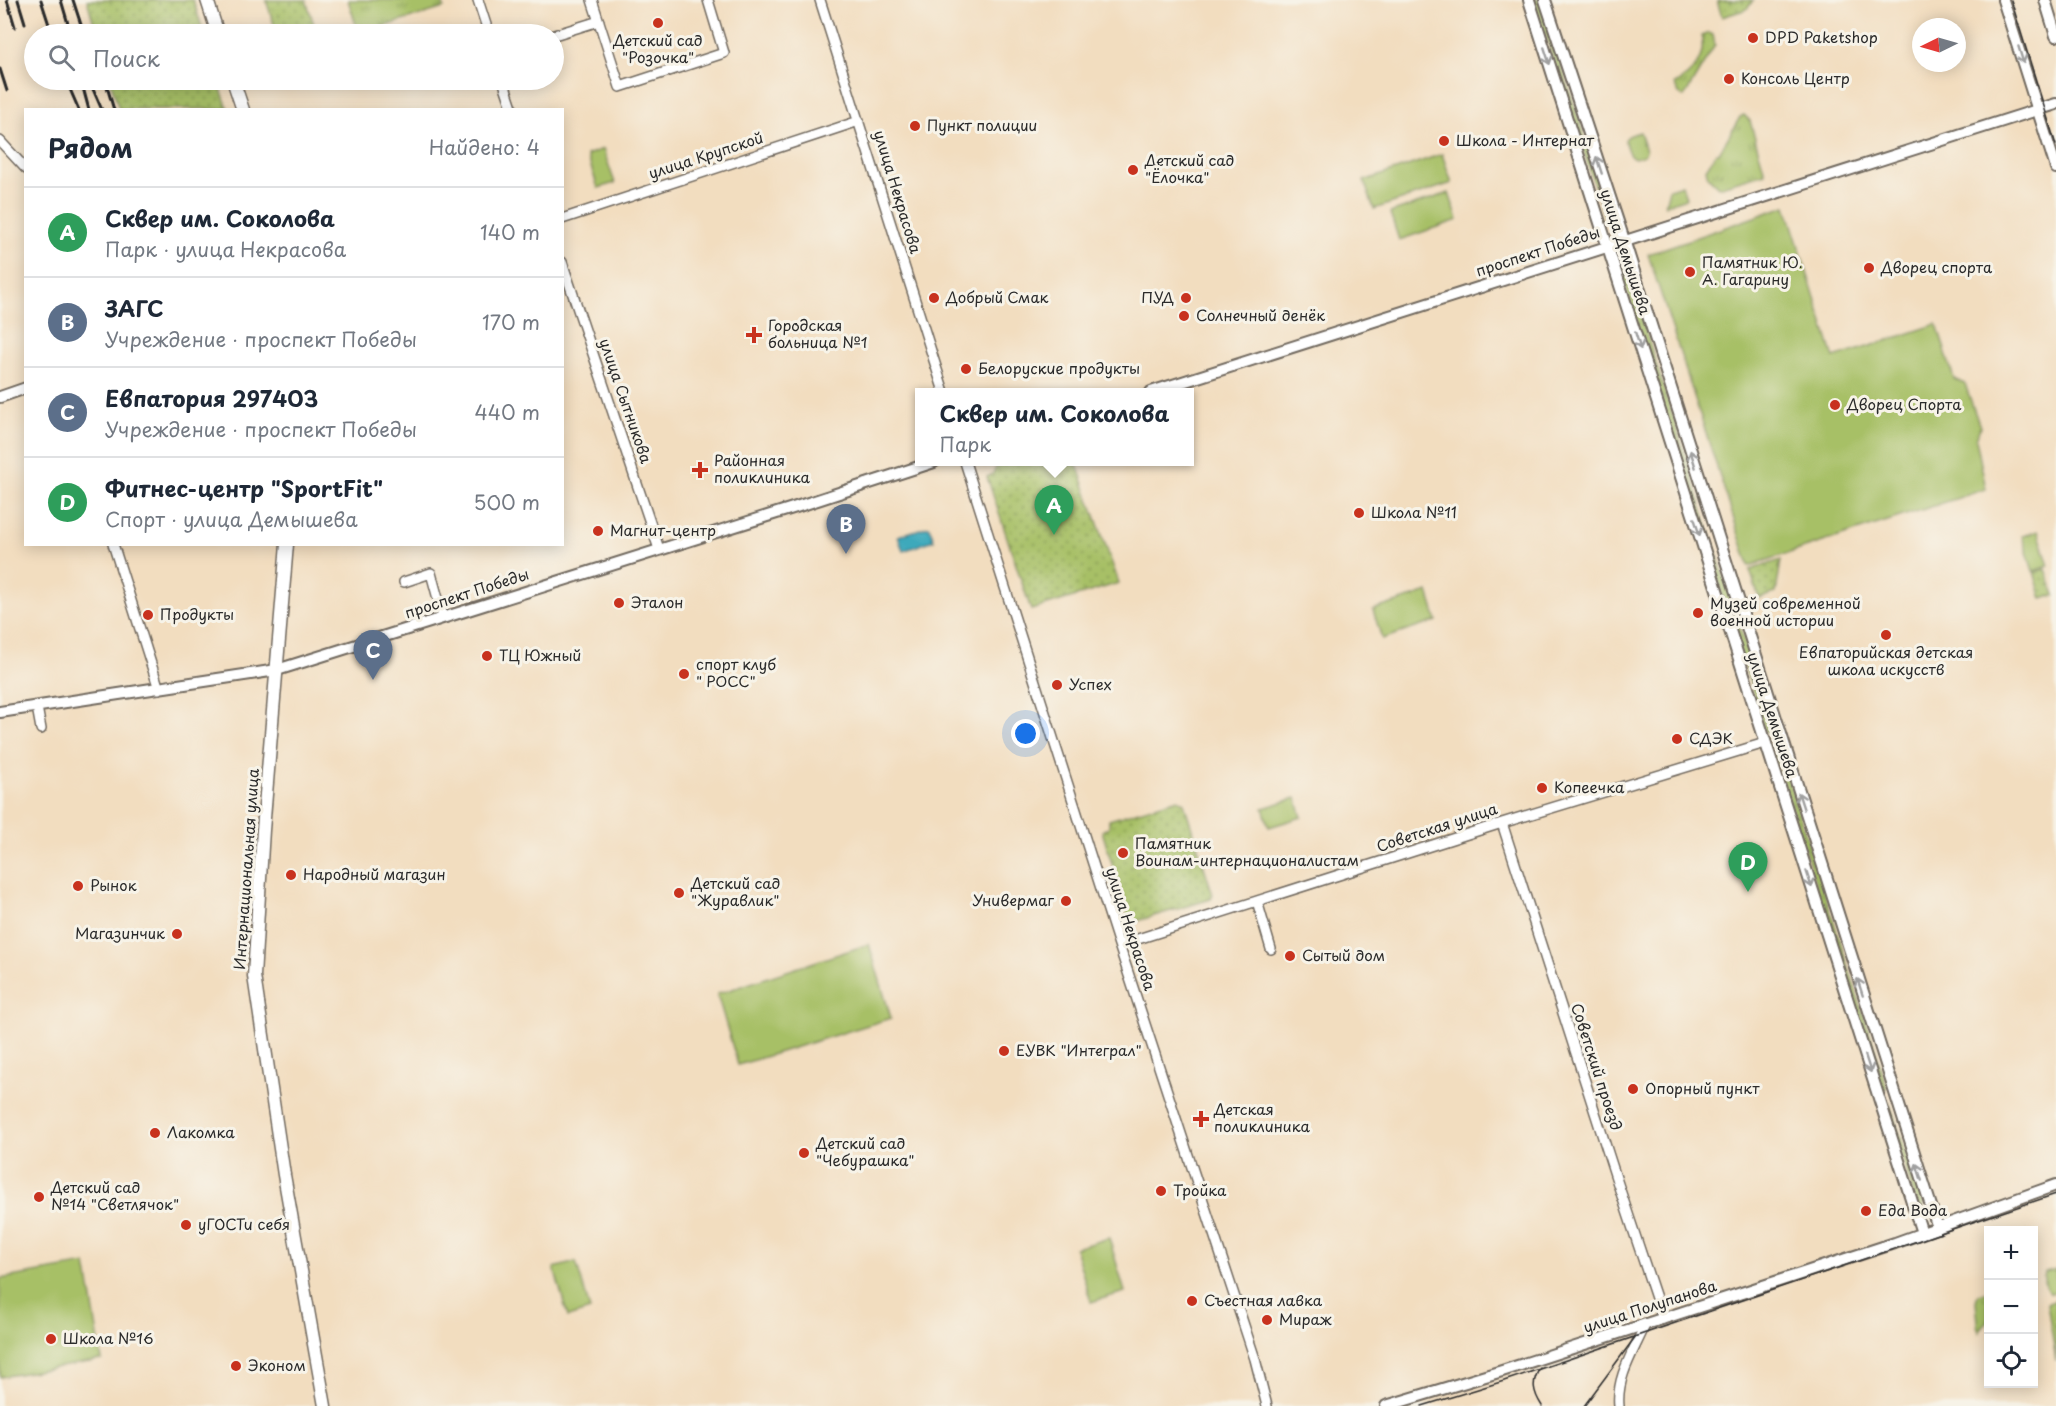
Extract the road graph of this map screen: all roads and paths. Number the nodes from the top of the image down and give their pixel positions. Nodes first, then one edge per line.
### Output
1 (207, 0) edge
2 (478, 0) edge
3 (592, 0) edge
4 (708, 0) edge
5 (820, 0) edge
6 (1529, 0) edge
7 (1545, 0) edge
8 (2003, 0) edge
9 (2044, 0) edge
10 (599, 21) junction
11 (215, 24) edge
12 (486, 24) edge
13 (564, 32) edge
14 (2056, 36) edge
15 (236, 90) edge
16 (506, 90) edge
17 (2056, 104) edge
18 (242, 108) edge
19 (512, 108) edge
20 (2038, 110) junction
21 (859, 121) junction
22 (0, 141) edge
23 (24, 168) edge
24 (2056, 168) edge
25 (564, 218) edge
26 (1624, 240) junction
27 (1608, 245) junction
28 (564, 268) edge
29 (942, 388) edge
30 (1166, 388) edge
31 (24, 389) edge
32 (0, 397) edge
33 (922, 466) edge
34 (966, 466) edge
35 (114, 546) edge
36 (287, 546) edge
37 (659, 549) junction
38 (404, 582) dead end
39 (443, 617) junction
40 (277, 670) junction
41 (159, 689) junction
42 (37, 707) junction
43 (0, 712) edge
44 (40, 729) dead end
45 (1780, 735) junction
46 (1765, 743) junction
47 (1502, 823) junction
48 (1257, 901) junction
49 (1119, 945) junction
50 (1271, 949) dead end
51 (1894, 1095) junction
52 (1880, 1099) junction
53 (2056, 1185) edge
54 (1938, 1228) junction
55 (1922, 1233) junction
56 (1663, 1319) junction
57 (1644, 1325) junction
58 (325, 1406) edge
59 (1268, 1406) edge
60 (1386, 1406) edge
61 (1619, 1406) edge

1 - 11 main road
2 - 12 street
3 - 10 street
4 - 10 street
5 - 21 street, улица Некрасова
6 -> 27 street, улица Демышева
26 -> 7 street, улица Демышева
8 -> 20 street
9 - 14 street
10 - 13 street
15 - 18 main road
16 - 19 street
17 - 20 street, проспект Победы
20 - 24 street
20 - 26 street, проспект Победы
21 - 25 street, улица Крупской
21 - 29 street, улица Некрасова
22 - 23 street
26 - 27 street, проспект Победы
45 -> 26 street, улица Демышева
27 - 30 street, проспект Победы
27 -> 46 street, улица Демышева
28 - 37 street, улица Сытникова
31 - 32 street
33 - 37 street, проспект Победы
34 - 49 street, улица Некрасова
35 - 41 street
36 - 40 main road, Интернациональная улица
37 - 39 street, проспект Победы
38 - 39 street
39 - 40 street, проспект Победы
40 - 41 street, проспект Победы
40 - 58 main road, Интернациональная улица
41 - 42 street, проспект Победы
42 - 43 street, проспект Победы
42 - 44 street
45 - 46 street
51 -> 45 street, улица Демышева
46 - 47 street, Советская улица
46 -> 52 street, улица Демышева
47 - 48 street, Советская улица
47 - 56 street, Советский проезд
48 - 49 street, Советская улица
48 - 50 street
49 - 59 street, улица Некрасова
51 - 52 street
54 -> 51 street, улица Демышева
52 - 55 street, улица Демышева
53 - 54 street
54 - 55 street, улица Полупанова
55 - 56 street, улица Полупанова
56 - 57 street, улица Полупанова
57 - 60 street, улица Полупанова
57 - 61 street

